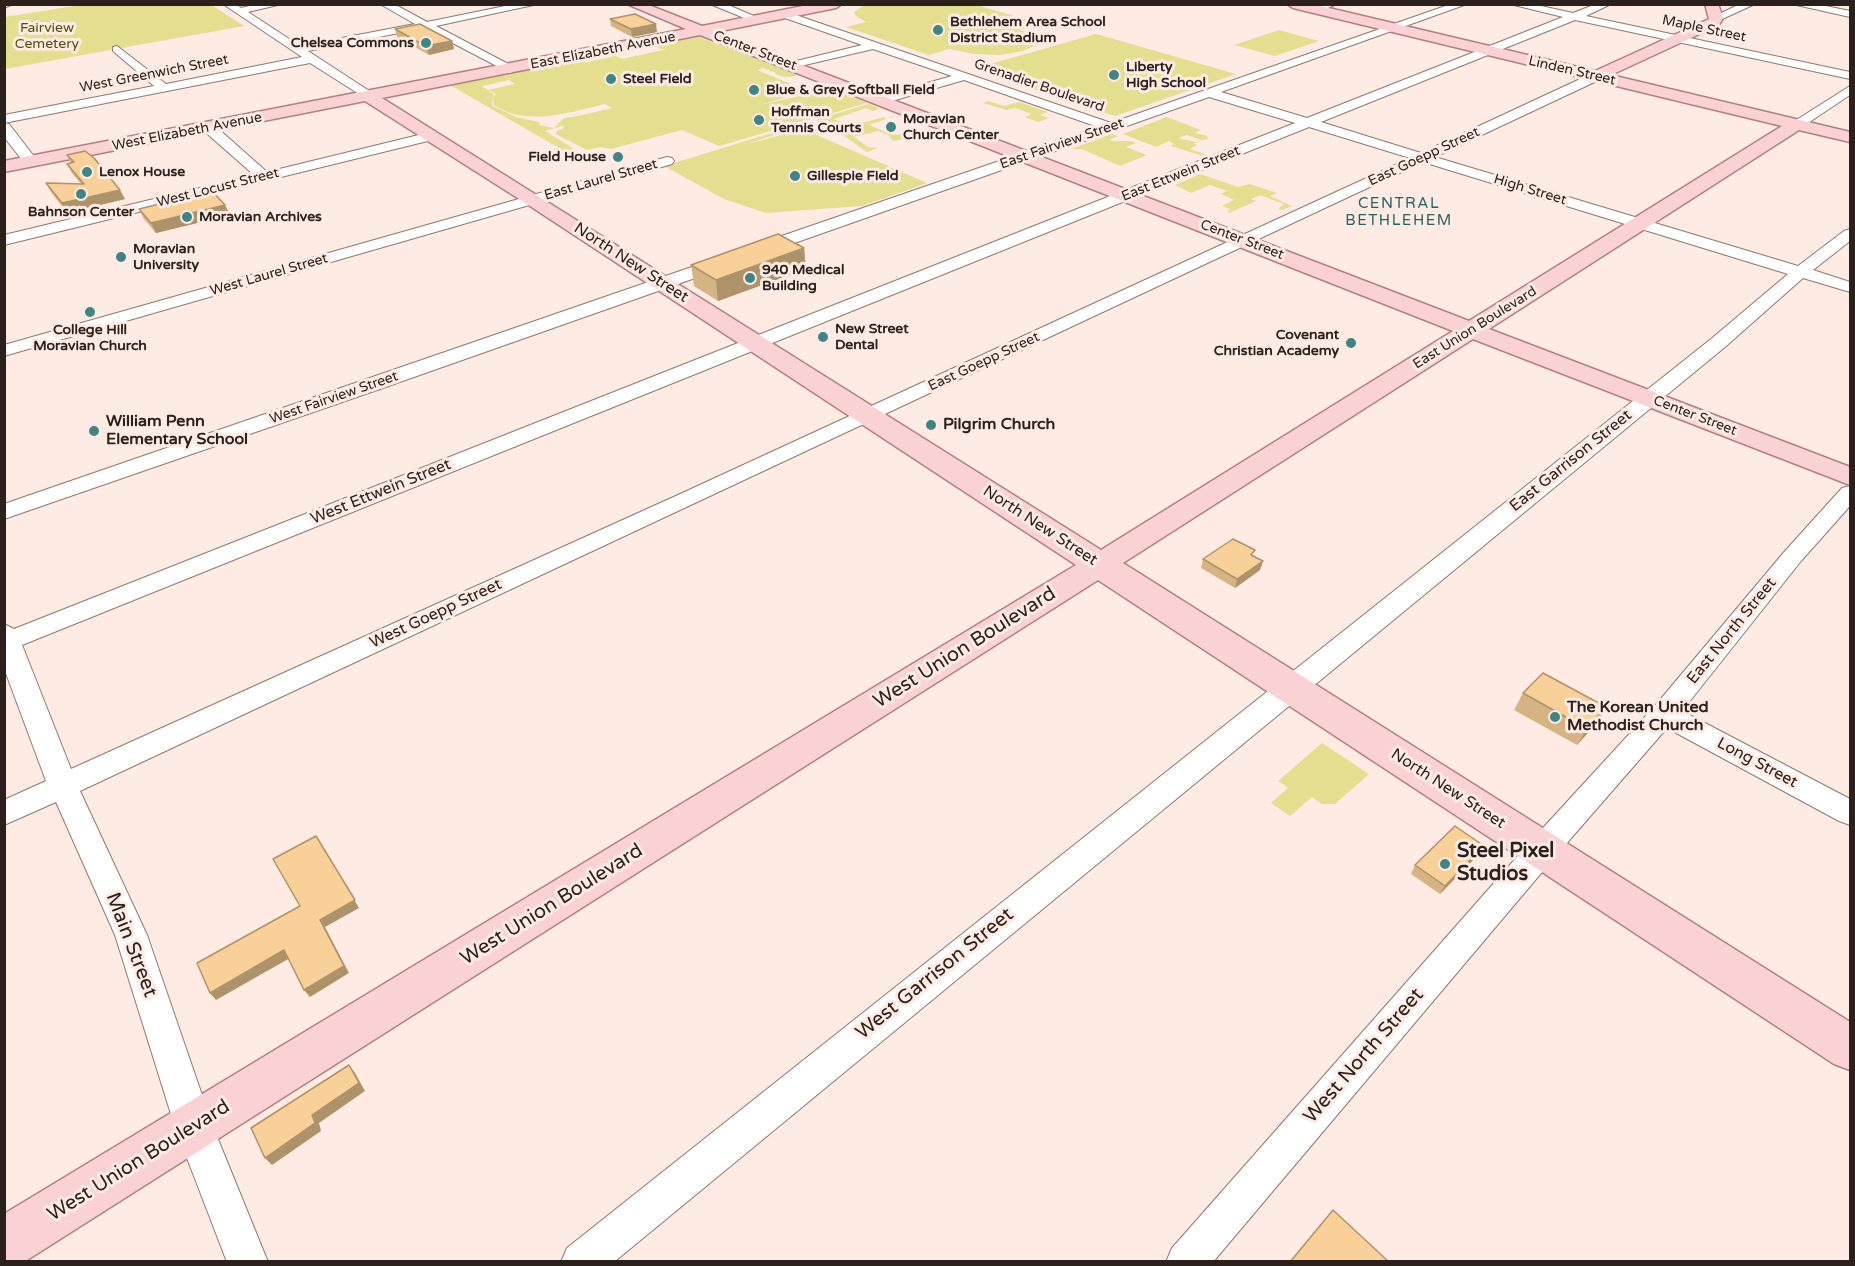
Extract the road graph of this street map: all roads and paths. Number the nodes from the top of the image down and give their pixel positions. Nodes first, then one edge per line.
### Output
1 (228, 4) edge
2 (277, 4) edge
3 (385, 4) edge
4 (533, 4) edge
5 (633, 4) edge
6 (715, 4) edge
7 (836, 4) edge
8 (1293, 4) edge
9 (1332, 4) edge
10 (1462, 4) edge
11 (1515, 4) edge
12 (1606, 4) edge
13 (1750, 4) edge
14 (1797, 4) edge
15 (1315, 10) junction
16 (238, 11) junction
17 (1714, 11) edge
18 (1851, 14) edge
19 (786, 15) junction
20 (1575, 17) junction
21 (758, 20) junction
22 (426, 25) junction
23 (1394, 29) junction
24 (704, 32) junction
25 (1678, 39) junction
26 (875, 45) junction
27 (117, 49) dead end
28 (297, 50) junction
29 (1489, 51) junction
30 (310, 59) junction
31 (792, 65) junction
32 (510, 69) junction
33 (1851, 75) edge
34 (966, 76) junction
35 (1597, 76) junction
36 (163, 87) junction
37 (1851, 90) edge
38 (1210, 93) junction
39 (370, 97) junction
40 (881, 100) junction
41 (4, 118) edge
42 (1310, 123) junction
43 (1797, 124) junction
44 (4, 127) edge
45 (1111, 127) junction
46 (209, 128) junction
47 (431, 136) junction
48 (1851, 137) edge
49 (1027, 156) junction
50 (1423, 157) junction
51 (667, 160) dead end
52 (31, 162) junction
53 (4, 167) edge
54 (264, 177) junction
55 (1128, 196) junction
56 (534, 200) junction
57 (1639, 224) junction
58 (1851, 234) edge
59 (4, 240) edge
60 (1245, 241) junction
61 (1800, 272) junction
62 (663, 284) junction
63 (1851, 287) edge
64 (1473, 330) junction
65 (755, 345) junction
66 (4, 351) edge
67 (1649, 399) junction
68 (868, 416) junction
69 (1851, 477) edge
70 (1851, 493) edge
71 (4, 512) edge
72 (1100, 565) junction
73 (6, 637) edge
74 (1291, 689) junction
75 (1664, 714) junction
76 (63, 786) junction
77 (4, 813) edge
78 (1851, 813) edge
79 (1542, 850) junction
80 (1851, 1048) edge
81 (194, 1127) junction
82 (4, 1244) edge
83 (248, 1262) edge
84 (581, 1262) edge
85 (1186, 1262) edge

1 - 16 street, North New Street
2 - 16 street
3 - 22 street
4 - 22 street
5 - 24 main road, Center Street
6 - 21 street
7 - 19 main road, East Elizabeth Avenue
8 - 15 main road, Linden Street
9 - 15 street
10 - 23 street, East Fairview Street
11 - 20 street, Maple Street
12 - 20 street, East Ettwein Street
13 - 17 street, East Goepp Street
14 - 18 street
15 - 23 main road, Linden Street
16 - 28 street, North New Street
17 - 25 main road, East Goepp Street
19 - 21 main road, East Elizabeth Avenue
19 - 26 street, Grenadier Boulevard
20 - 25 street, Maple Street
20 - 29 street, East Ettwein Street
21 - 24 main road, East Elizabeth Avenue
22 - 28 street
22 - 32 street
23 - 29 main road, Linden Street
23 - 38 street, East Fairview Street
24 - 31 main road, Center Street
24 - 32 main road, East Elizabeth Avenue
25 - 33 street, Maple Street
25 - 35 main road, East Goepp Street
26 - 31 street
26 - 34 street, Grenadier Boulevard
27 - 36 street
28 - 30 street, North New Street
29 - 35 main road, Linden Street
29 - 42 street, East Ettwein Street
30 - 36 street, West Greenwich Street
30 - 39 street, North New Street
31 - 40 main road, Center Street
32 - 39 main road, East Elizabeth Avenue
34 - 40 street
34 - 45 street, Grenadier Boulevard
35 - 43 main road, Linden Street
35 - 50 street, East Goepp Street
36 - 41 street, West Greenwich Street
37 - 43 street, East Union Boulevard
38 - 42 street, High Street
38 - 45 street, East Fairview Street
39 - 46 main road, West Elizabeth Avenue
39 - 47 main road, North New Street
40 - 49 main road, Center Street
42 - 50 street, High Street
42 - 55 street, East Ettwein Street
43 - 48 main road, Linden Street
43 - 57 main road, East Union Boulevard
44 - 52 street
45 - 49 street, East Fairview Street
46 - 52 main road, West Elizabeth Avenue
46 - 54 street
47 - 54 street, West Locust Street
47 - 56 main road, North New Street
49 - 55 main road, Center Street
49 - 62 street, East Fairview Street
50 - 57 street, High Street
50 - 60 street, East Goepp Street
51 - 56 street, East Laurel Street
52 - 53 main road, West Elizabeth Avenue
54 - 59 street, West Locust Street
55 - 60 main road, Center Street
55 - 65 street, East Ettwein Street
56 - 62 main road, North New Street
56 - 66 street, West Laurel Street
57 - 61 street, High Street
57 - 64 main road, East Union Boulevard
58 - 61 street, East Garrison Street
60 - 64 main road, Center Street
60 - 68 street, East Goepp Street
61 - 63 street, High Street
61 - 67 street, East Garrison Street
62 - 65 main road, North New Street
62 - 71 street, West Fairview Street
64 - 67 main road, Center Street
64 - 72 main road, East Union Boulevard
65 - 68 main road, North New Street
65 - 73 street, West Ettwein Street
67 - 69 main road, Center Street
67 - 74 street, East Garrison Street
68 - 72 main road, North New Street
68 - 76 street, West Goepp Street
70 - 75 street, East North Street
72 - 74 main road, North New Street
72 - 81 main road, West Union Boulevard
73 - 76 street, Main Street
74 - 79 main road, North New Street
74 - 84 street, West Garrison Street
75 - 78 street, Long Street
75 - 79 street, East North Street
76 - 77 street, West Goepp Street
76 - 81 street, Main Street
79 - 80 main road, North New Street
79 - 85 street, West North Street
81 - 82 main road, West Union Boulevard
81 - 83 street, Main Street

